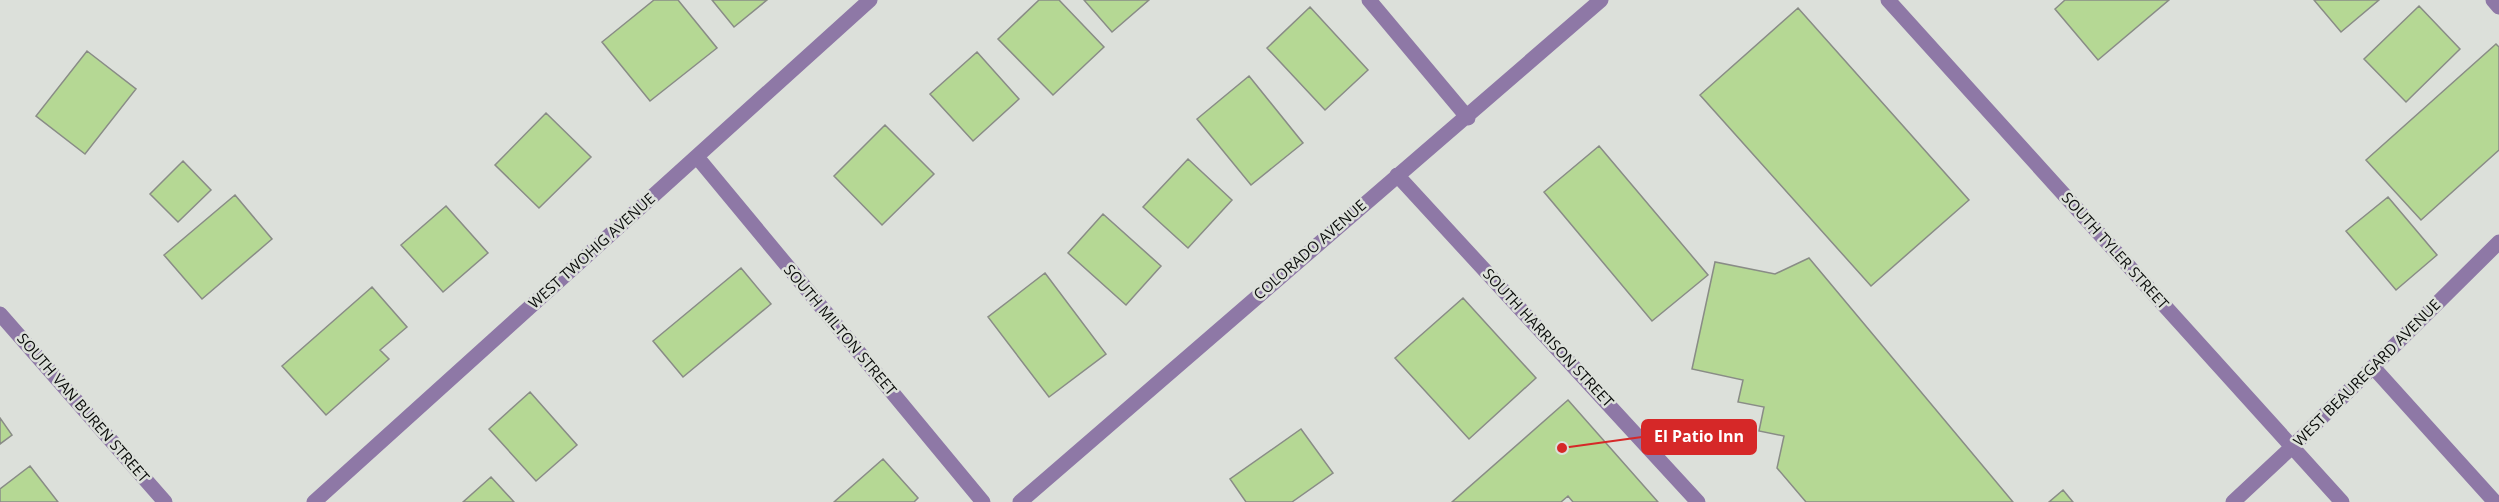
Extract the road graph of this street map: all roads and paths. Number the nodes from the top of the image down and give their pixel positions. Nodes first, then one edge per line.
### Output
1 (870, 0) edge
2 (1369, 0) edge
3 (1602, 0) edge
4 (1888, 0) edge
5 (2493, 0) edge
6 (2499, 8) edge
7 (1468, 118) junction
8 (697, 157) junction
9 (1397, 175) junction
10 (2499, 242) edge
11 (0, 314) edge
12 (2373, 367) junction
13 (2292, 447) junction
14 (2499, 500) edge
15 (165, 502) edge
16 (314, 502) edge
17 (983, 502) edge
18 (1020, 502) edge
19 (1698, 502) edge
20 (2233, 502) edge
21 (2342, 502) edge
22 (2494, 502) edge

1 - 8 street, WEST TWOHIG AVENUE
2 - 7 street
3 - 7 street, COLORADO AVENUE
4 - 13 street, SOUTH TYLER STREET
5 - 6 street
7 - 9 street, COLORADO AVENUE
8 - 16 street, WEST TWOHIG AVENUE
8 - 17 street, SOUTH MILTON STREET
9 - 18 street, COLORADO AVENUE
9 - 19 street, SOUTH HARRISON STREET
10 - 12 street, WEST BEAUREGARD AVENUE
11 - 15 street, SOUTH VAN BUREN STREET
12 - 13 street, WEST BEAUREGARD AVENUE
12 - 22 street
13 - 20 street, WEST BEAUREGARD AVENUE
13 - 21 street, SOUTH TYLER STREET
14 - 22 street

